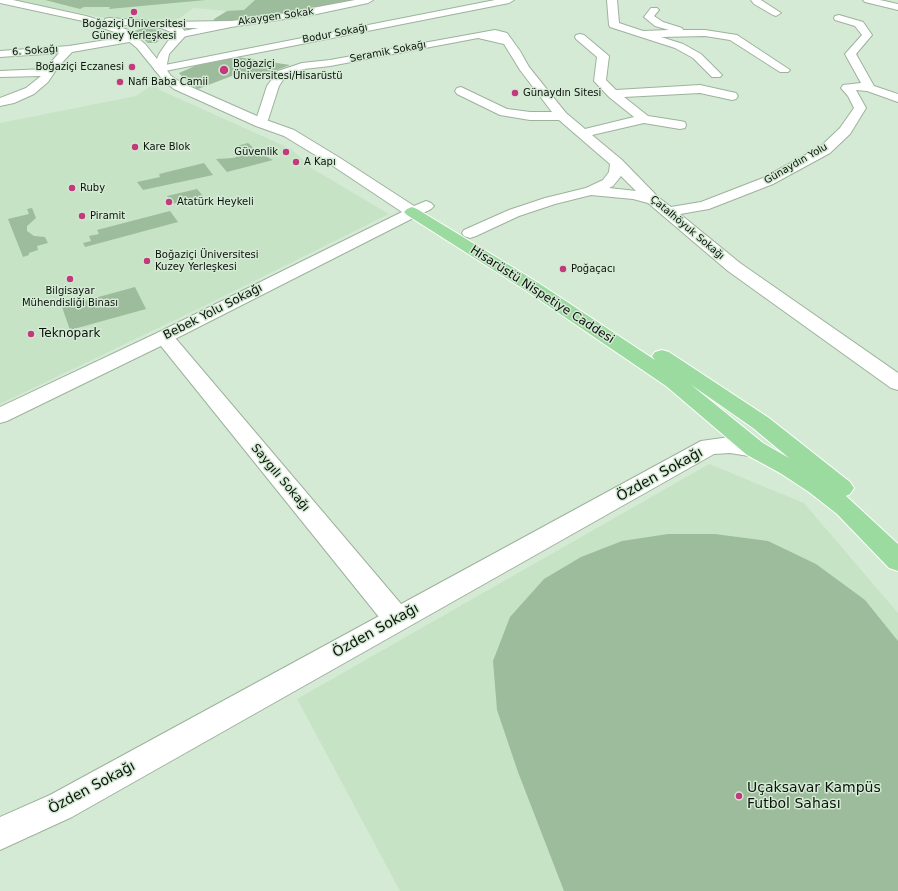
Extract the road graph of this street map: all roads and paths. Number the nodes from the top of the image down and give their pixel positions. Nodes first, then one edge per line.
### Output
1 (0, 0) edge
2 (368, 0) edge
3 (509, 0) edge
4 (612, 0) edge
5 (756, 0) edge
6 (868, 0) edge
7 (10, 2) junction
8 (0, 4) edge
9 (898, 7) edge
10 (654, 10) dead end
11 (776, 13) dead end
12 (839, 18) dead end
13 (86, 19) junction
14 (231, 24) junction
15 (149, 25) junction
16 (162, 25) junction
17 (686, 33) junction
18 (182, 34) junction
19 (639, 34) junction
20 (128, 36) junction
21 (580, 37) dead end
22 (507, 41) joint
23 (172, 43) junction
24 (141, 46) junction
25 (69, 49) junction
26 (0, 54) edge
27 (160, 69) junction
28 (784, 70) dead end
29 (50, 72) junction
30 (0, 74) edge
31 (716, 75) dead end
32 (870, 88) junction
33 (461, 91) dead end
34 (613, 94) junction
35 (732, 96) dead end
36 (898, 98) edge
37 (0, 102) edge
38 (562, 116) junction
39 (644, 119) junction
40 (261, 123) junction
41 (680, 124) dead end
42 (584, 133) junction
43 (617, 163) junction
44 (591, 191) junction
45 (653, 200) junction
46 (419, 209) junction
47 (667, 212) junction
48 (470, 233) junction
49 (164, 337) junction
50 (898, 383) edge
51 (0, 416) edge
52 (755, 449) junction
53 (898, 541) edge
54 (898, 561) edge
55 (397, 619) junction
56 (1, 829) edge

1 - 7 street, Hisarüstü Nispetiye Caddesi
2 - 14 street, Akaygen Sokak
3 - 27 street, Bodur Sokağı
4 - 19 street
5 - 11 street
6 - 9 street
7 - 8 street
7 - 13 street, Hisarüstü Nispetiye Caddesi
10 - 17 street
12 - 32 street
13 - 15 street, Hisarüstü Nispetiye Caddesi
13 - 20 street, Hisarüstü Nispetiye Caddesi
14 - 16 street
14 - 18 street
15 - 16 street, Hisarüstü Nispetiye Caddesi
15 - 20 street, 6. Sokağı
16 - 18 street, Hisarüstü Nispetiye Caddesi
17 - 19 street
17 - 28 street
18 - 23 street
19 - 31 street
20 - 24 street, Hisarüstü Nispetiye Caddesi
20 - 25 street, 6. Sokağı
21 - 34 street
22 - 38 street, Çatalhöyuk Sokağı
22 - 40 street, Seramik Sokağı
23 - 24 street
23 - 27 street
24 - 27 street, Hisarüstü Nispetiye Caddesi
25 - 26 street, 6. Sokağı
25 - 29 street
27 - 40 street, Hisarüstü Nispetiye Caddesi
29 - 30 street
29 - 37 street
32 - 36 street, Günaydın Yolu
32 - 47 street, Günaydın Yolu
33 - 38 street
34 - 35 street
34 - 39 street
38 - 42 street, Çatalhöyuk Sokağı
39 - 41 street
39 - 42 street
40 - 46 street, Hisarüstü Nispetiye Caddesi
42 - 43 street, Çatalhöyuk Sokağı
43 - 44 street
43 - 45 street, Çatalhöyuk Sokağı
44 - 45 street
44 - 48 street
45 - 47 street, Çatalhöyuk Sokağı
46 - 48 main road
46 - 49 street, Bebek Yolu Sokağı
46 - 52 main road, Hisarüstü Nispetiye Caddesi
47 - 50 street, Çatalhöyuk Sokağı
48 - 53 main road
49 - 51 street, Bebek Yolu Sokağı
49 - 55 street, Saygılı Sokağı
52 - 54 main road, Hisarüstü Nispetiye Caddesi
52 - 55 street, Özden Sokağı
55 - 56 street, Özden Sokağı

